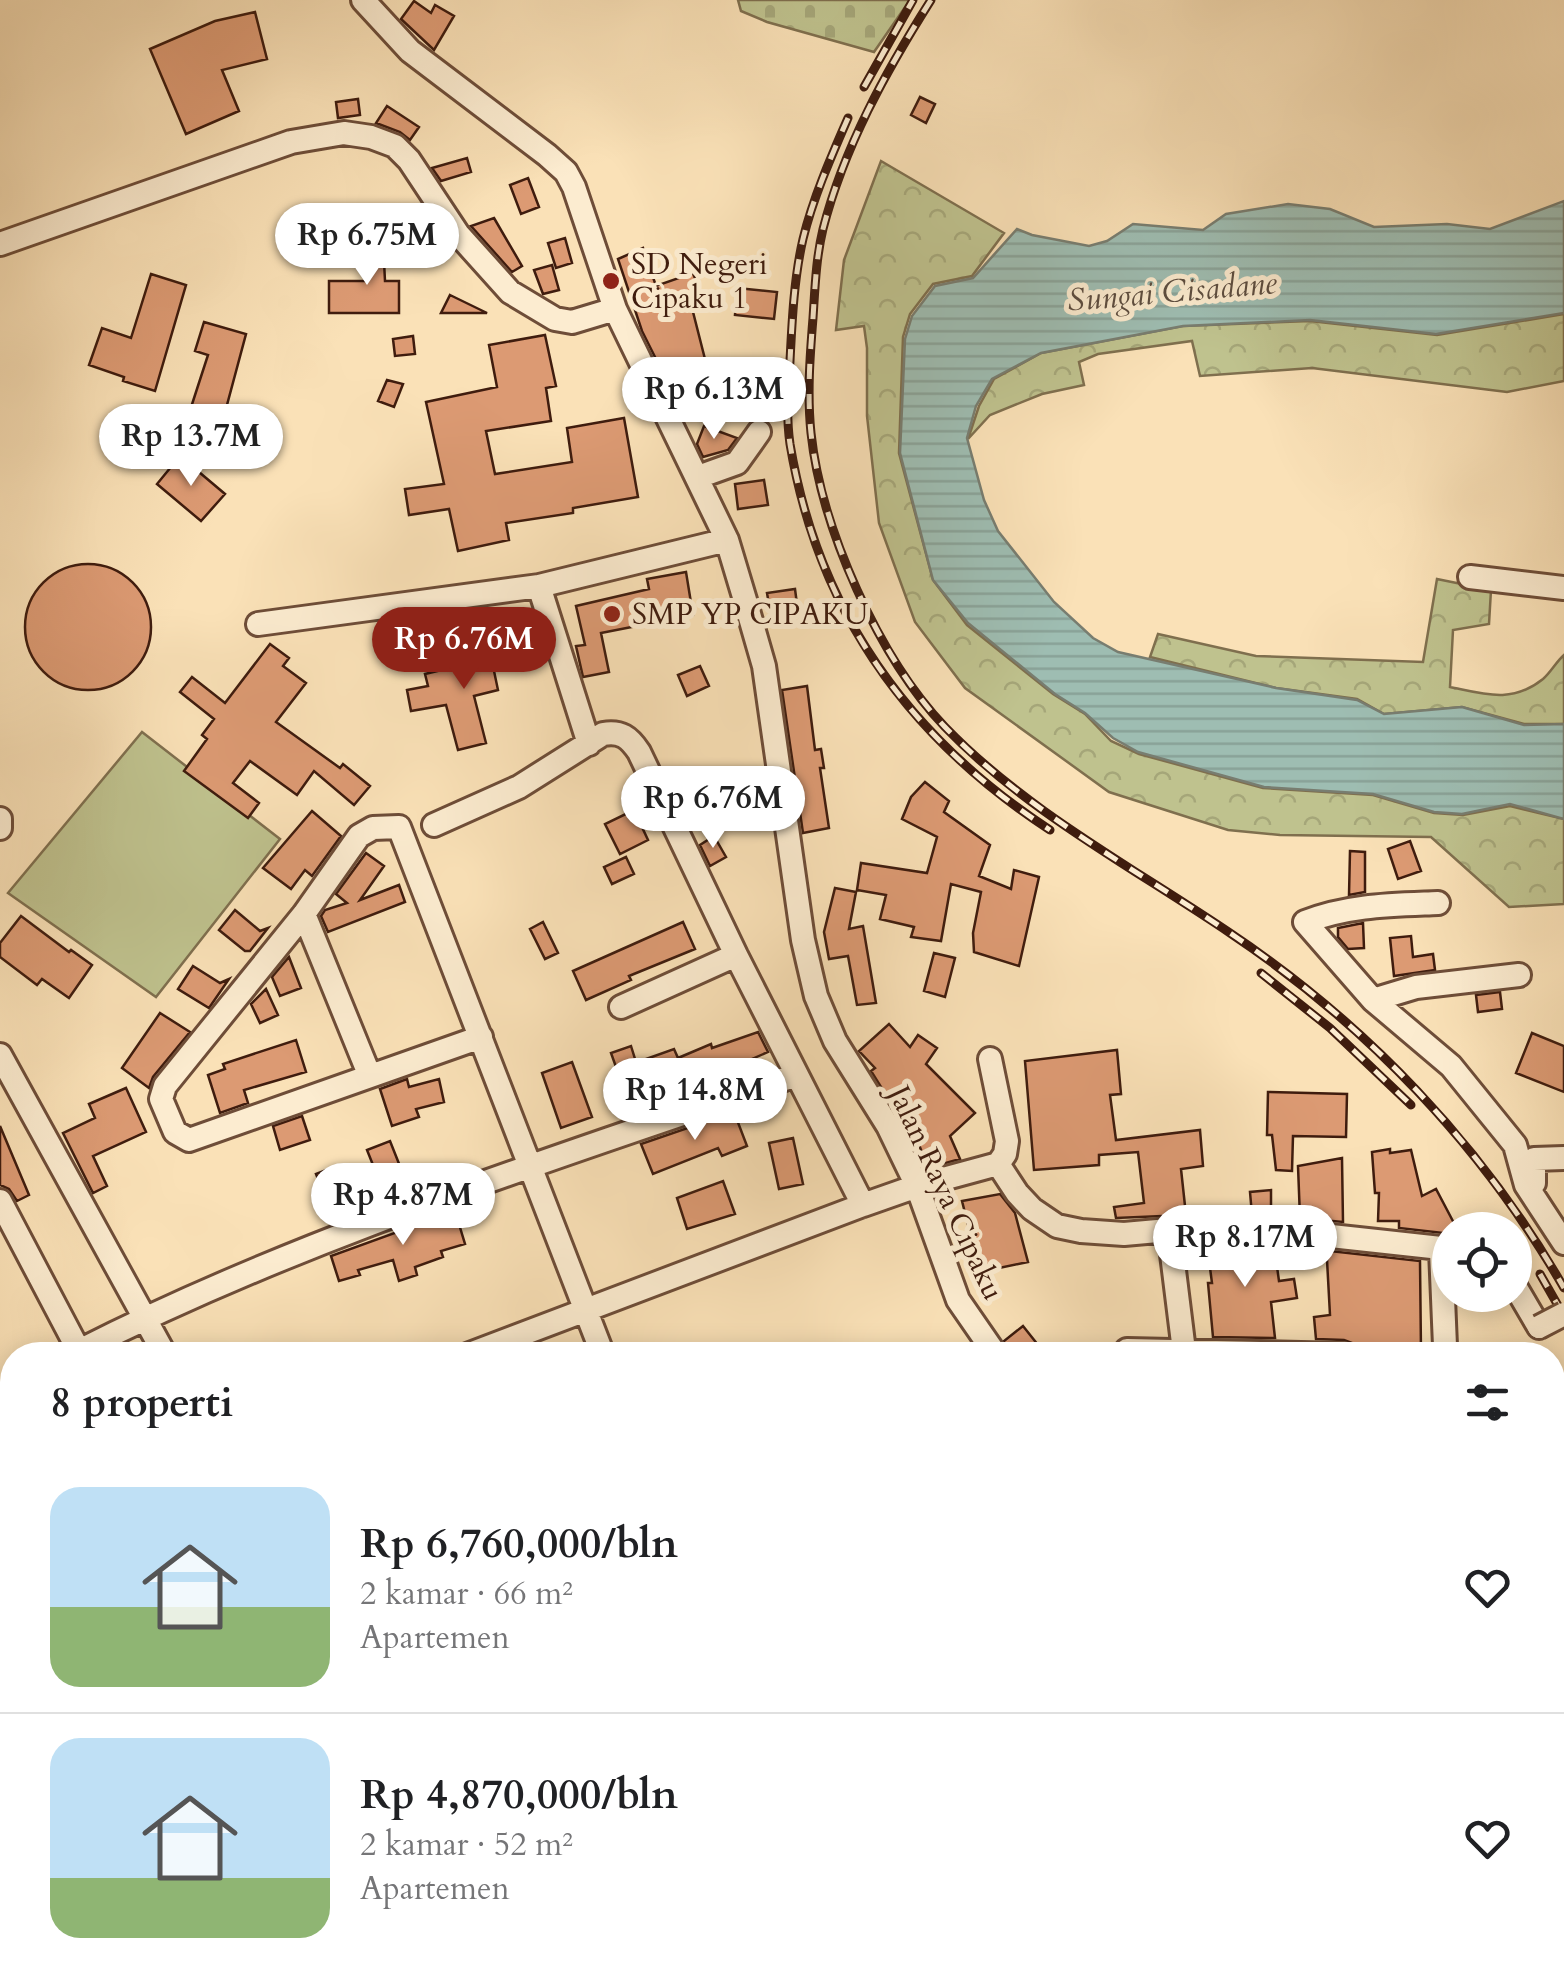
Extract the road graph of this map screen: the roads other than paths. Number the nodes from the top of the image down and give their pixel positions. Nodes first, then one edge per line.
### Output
1 (362, 0) edge
2 (0, 244) edge
3 (615, 308) junction
4 (759, 432) dead end
5 (698, 478) junction
6 (727, 540) junction
7 (1470, 577) dead end
8 (538, 586) junction
9 (1564, 588) edge
10 (258, 624) dead end
11 (590, 744) junction
12 (0, 819) edge
13 (434, 824) dead end
14 (0, 828) edge
15 (1438, 903) dead end
16 (304, 914) junction
17 (736, 955) junction
18 (1520, 975) dead end
19 (1374, 1000) junction
20 (621, 1007) dead end
21 (481, 1036) junction
22 (0, 1055) edge
23 (990, 1059) dead end
24 (369, 1074) junction
25 (796, 1074) junction
26 (1564, 1158) edge
27 (998, 1164) junction
28 (533, 1166) junction
29 (916, 1186) junction
30 (1526, 1186) junction
31 (0, 1202) edge
32 (863, 1204) junction
33 (1169, 1230) junction
34 (1564, 1243) edge
35 (1432, 1247) edge
36 (587, 1311) junction
37 (1445, 1312) edge
38 (1531, 1312) edge
39 (1564, 1314) edge
40 (146, 1317) junction
41 (74, 1342) edge
42 (97, 1342) edge
43 (158, 1342) edge
44 (502, 1342) edge
45 (598, 1342) edge
46 (987, 1342) edge
47 (1183, 1342) edge
48 (1445, 1342) edge

1 - 3 street, Jalan Raya Cipaku
2 - 3 street
3 - 5 street, Jalan Raya Cipaku
4 - 5 street
5 - 6 street, Jalan Raya Cipaku
6 - 8 street
6 - 29 street, Jalan Raya Cipaku
7 - 9 street
8 - 10 street
8 - 11 street
11 - 13 street
11 - 17 street
12 - 14 street
15 - 19 street
16 - 21 street
16 - 24 street
16 - 24 street
17 - 20 street
17 - 25 street
18 - 19 street
19 - 30 street
21 - 24 street
21 - 28 street
22 - 40 street
23 - 27 street
25 - 28 street
25 - 32 street
26 - 30 street
27 - 29 street
27 - 33 street
28 - 36 street
28 - 40 street
29 - 32 street
29 - 46 street, Jalan Raya Cipaku
30 - 34 street
31 - 41 street
32 - 36 street
33 - 35 street
33 - 47 street
36 - 44 street
36 - 45 street
37 - 48 street
38 - 39 street, bridge
40 - 42 street
40 - 43 street

